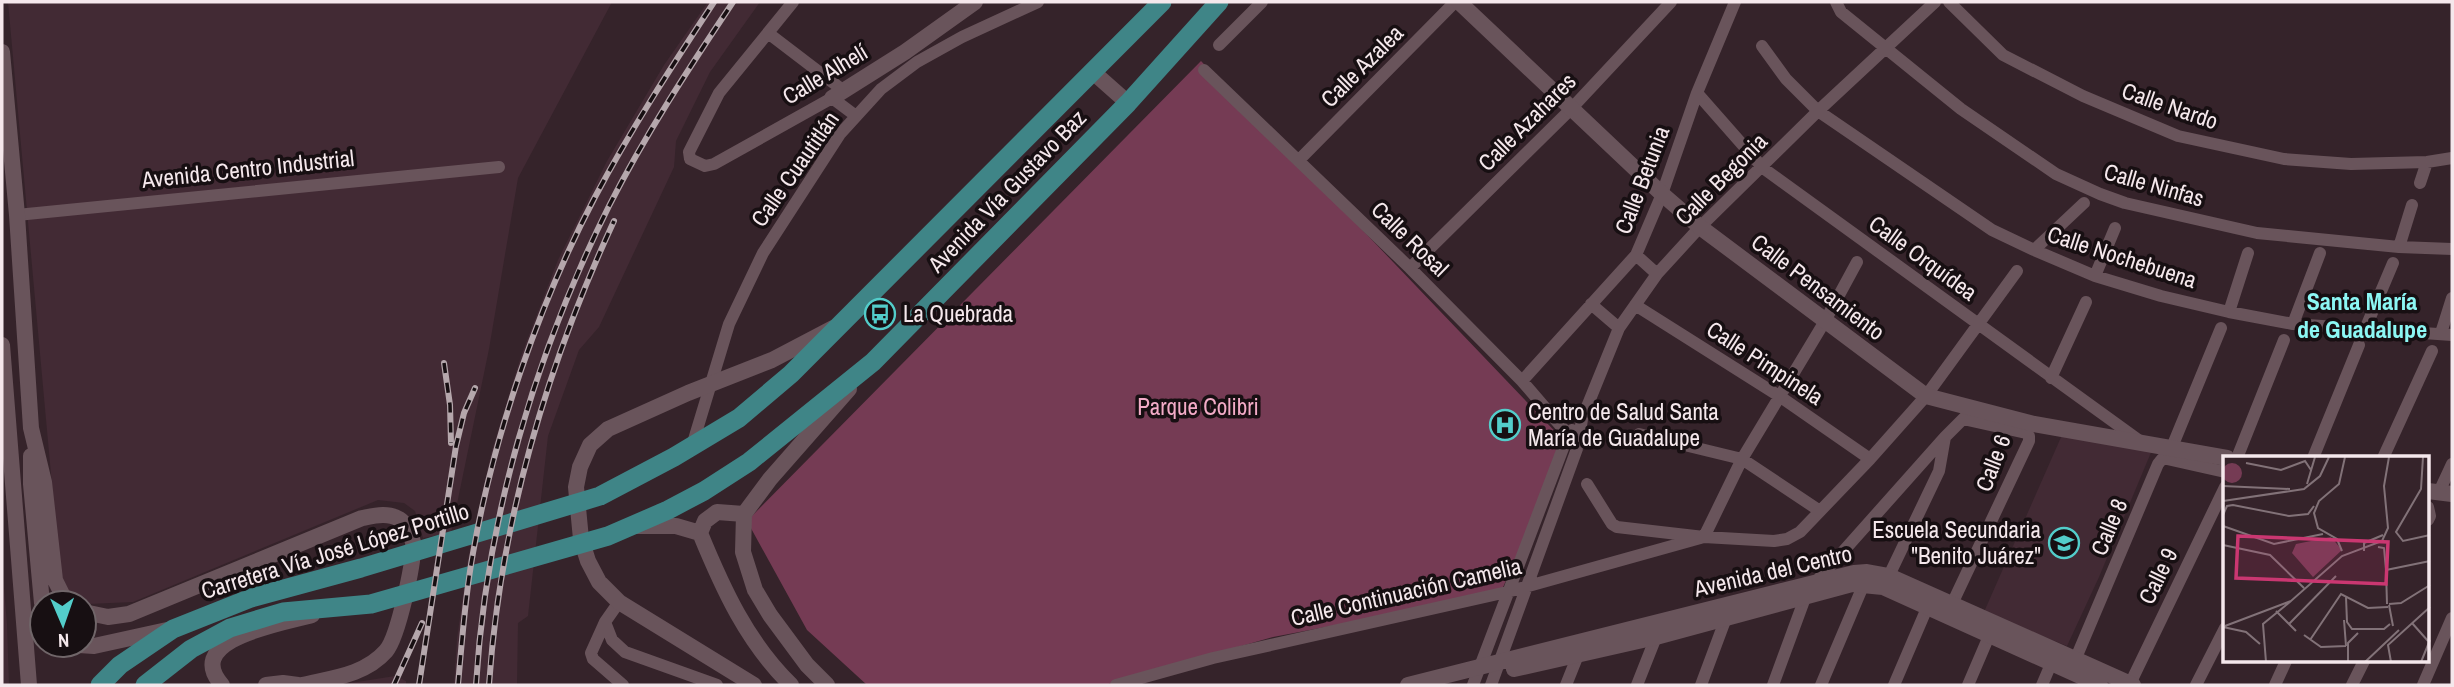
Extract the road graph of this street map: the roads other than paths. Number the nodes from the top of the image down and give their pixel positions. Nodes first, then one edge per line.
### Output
1 (793, 2) edge
2 (975, 2) edge
3 (1038, 2) edge
4 (1162, 2) edge
5 (1219, 2) edge
6 (1262, 2) edge
7 (1457, 2) edge
8 (1671, 2) edge
9 (1735, 2) edge
10 (1836, 2) edge
11 (1936, 2) edge
12 (1949, 2) edge
13 (768, 33) junction
14 (1219, 45) dead end
15 (1762, 46) dead end
16 (1886, 48) junction
17 (2, 52) edge
18 (1204, 69) dead end
19 (1093, 72) junction
20 (1697, 93) junction
21 (838, 94) junction
22 (1128, 103) junction
23 (1571, 109) junction
24 (1818, 111) junction
25 (856, 116) junction
26 (2452, 158) edge
27 (1298, 160) junction
28 (2427, 162) junction
29 (499, 167) dead end
30 (1763, 168) junction
31 (2420, 183) dead end
32 (1662, 194) junction
33 (2084, 203) dead end
34 (2412, 205) dead end
35 (9, 217) edge
36 (1700, 227) junction
37 (2115, 228) dead end
38 (2399, 247) junction
39 (2452, 248) edge
40 (2034, 250) junction
41 (2248, 253) dead end
42 (2320, 253) dead end
43 (1636, 255) junction
44 (1857, 262) dead end
45 (2393, 263) dead end
46 (1410, 268) junction
47 (2018, 271) dead end
48 (1657, 274) junction
49 (2095, 276) junction
50 (2452, 298) edge
51 (2085, 302) dead end
52 (1591, 304) junction
53 (1635, 305) junction
54 (2229, 312) junction
55 (1825, 321) junction
56 (1978, 324) junction
57 (2293, 324) junction
58 (838, 325) junction
59 (2365, 327) junction
60 (1619, 328) junction
61 (2221, 328) dead end
62 (2447, 334) edge
63 (2284, 340) dead end
64 (2, 345) edge
65 (2359, 345) dead end
66 (2432, 351) dead end
67 (873, 362) junction
68 (2051, 377) junction
69 (5, 379) junction
70 (1522, 381) junction
71 (709, 386) junction
72 (1779, 396) junction
73 (1926, 396) junction
74 (1968, 415) junction
75 (1582, 419) junction
76 (31, 428) junction
77 (1639, 434) dead end
78 (1567, 435) junction
79 (1945, 437) junction
80 (2140, 441) junction
81 (692, 446) junction
82 (1578, 446) junction
83 (2172, 447) junction
84 (2238, 456) edge
85 (2314, 456) edge
86 (2384, 456) edge
87 (2223, 457) edge
88 (1742, 459) junction
89 (1870, 459) junction
90 (2452, 464) edge
91 (2223, 472) edge
92 (1587, 484) dead end
93 (2223, 491) edge
94 (2440, 492) edge
95 (600, 496) joint
96 (1820, 511) junction
97 (744, 514) junction
98 (632, 527) junction
99 (700, 533) junction
100 (608, 536) joint
101 (1704, 537) junction
102 (1866, 578) junction
103 (1886, 582) junction
104 (1815, 583) junction
105 (1526, 587) junction
106 (41, 589) edge
107 (60, 589) edge
108 (1507, 592) junction
109 (1805, 598) junction
110 (619, 602) junction
111 (1952, 604) junction
112 (1927, 608) junction
113 (333, 609) junction
114 (98, 615) edge
115 (1726, 618) junction
116 (2452, 618) edge
117 (605, 622) junction
118 (173, 629) junction
119 (2223, 632) edge
120 (1989, 636) junction
121 (1656, 637) junction
122 (98, 645) edge
123 (1578, 655) junction
124 (2286, 662) edge
125 (2364, 662) edge
126 (2051, 664) junction
127 (2073, 666) junction
128 (1486, 675) edge
129 (29, 685) edge
130 (100, 685) edge
131 (145, 685) edge
132 (222, 685) edge
133 (266, 685) edge
134 (300, 685) edge
135 (623, 685) edge
136 (717, 685) edge
137 (754, 685) edge
138 (791, 685) edge
139 (827, 685) edge
140 (1115, 685) edge
141 (1408, 685) edge
142 (1450, 685) edge
143 (1566, 685) edge
144 (1637, 685) edge
145 (1701, 685) edge
146 (1773, 685) edge
147 (1821, 685) edge
148 (1895, 685) edge
149 (1968, 685) edge
150 (2042, 685) edge
151 (2099, 685) edge
152 (2131, 685) edge
153 (2196, 685) edge
154 (2275, 685) edge
155 (2352, 685) edge
156 (2423, 685) edge

1 - 13 street
2 - 21 main road, Calle Alhelí
3 - 25 street, Calle Cuautitlán
4 - 19 main road, Avenida Vía Gustavo Baz
5 - 22 main road, Avenida Vía Gustavo Baz
6 - 14 street
7 - 23 main road, Calle Pensamiento
7 - 27 street, Calle Azalea
8 - 23 street, Calle Azahares
9 - 20 street, Calle Betunia
10 - 16 street, Calle Ninfas
11 - 16 street, Calle Begonia
12 - 28 street, Calle Nardo
13 - 21 street
13 - 21 street, Calle Alhelí
15 - 24 street, Calle Nochebuena
16 - 24 street, Calle Begonia
16 - 38 street, Calle Ninfas
17 - 35 main road
18 - 27 street, Calle Rosal
19 - 22 main road
19 - 58 main road, Avenida Vía Gustavo Baz
20 - 30 street, Calle Orquídea
20 - 32 street, Calle Betunia
21 - 25 street
22 - 67 main road, Avenida Vía Gustavo Baz
23 - 32 main road, Calle Pensamiento
23 - 46 street, Calle Azahares
24 - 30 street, Calle Begonia
24 - 40 street, Calle Nochebuena
25 - 71 street, Calle Cuautitlán
26 - 28 street, Calle Nardo
27 - 46 street, Calle Rosal
28 - 31 street
29 - 35 street, Avenida Centro Industrial
30 - 36 street, Calle Begonia
30 - 56 street, Calle Orquídea
32 - 36 main road, Calle Pensamiento
32 - 43 street, Calle Betunia
33 - 40 street
34 - 38 street
35 - 76 main road
36 - 48 street, Calle Begonia
36 - 55 main road, Calle Pensamiento
37 - 49 street
38 - 39 street, Calle Ninfas
40 - 49 street, Calle Nochebuena
41 - 54 street
42 - 57 street
43 - 48 street
43 - 52 street, Calle Betunia
44 - 55 street
45 - 59 street
46 - 70 street, Calle Rosal
47 - 56 street, Calle Continuación Camelia
48 - 53 street, Calle Begonia
49 - 54 street, Calle Nochebuena
50 - 62 street
51 - 68 street
52 - 60 street
52 - 70 street, Calle Betunia
53 - 60 street, Calle Begonia
53 - 72 street, Calle Pimpinela
54 - 57 street, Calle Nochebuena
55 - 72 street
55 - 73 main road, Calle Pensamiento
56 - 68 street, Calle Orquídea
56 - 73 street, Calle Continuación Camelia
57 - 59 street, Calle Nochebuena
58 - 71 main road
58 - 81 main road, Avenida Vía Gustavo Baz
59 - 62 street, Calle Nochebuena
60 - 75 street, Calle Begonia
61 - 83 street
63 - 84 street
64 - 69 main road
65 - 85 street
66 - 86 street
67 - 97 main road
67 - 98 main road, Avenida Vía Gustavo Baz
68 - 80 street, Calle Orquídea
69 - 76 main road
69 - 129 main road
70 - 78 street, Calle Rosal
71 - 81 street, Calle Cuautitlán
71 - 110 main road
72 - 88 street
72 - 89 street, Calle Pimpinela
73 - 74 main road, Calle Pensamiento
73 - 89 street, Calle Continuación Camelia
74 - 79 street
74 - 80 main road, Calle Pensamiento
74 - 111 street, Calle 6
75 - 78 street
75 - 82 street
76 - 106 main road
76 - 107 main road
77 - 88 street
78 - 82 street, Calle Rosal
78 - 108 street
79 - 103 street
79 - 104 street
80 - 83 main road, Calle Pensamiento
81 - 95 main road, Avenida Vía Gustavo Baz
82 - 105 street
83 - 87 main road, Calle Pensamiento
88 - 96 street
88 - 101 street
89 - 96 street, Calle Continuación Camelia
90 - 94 street
91 - 127 street, Calle 8
92 - 101 street, Calle Continuación Camelia
93 - 152 street, Calle 9
95 - 118 main road, Carretera Vía José López Portillo
96 - 101 street, Calle Continuación Camelia
97 - 99 main road
97 - 139 main road
98 - 99 main road
98 - 100 main road, Avenida Vía Gustavo Baz
99 - 138 main road
100 - 113 main road, Carretera Vía José López Portillo
101 - 105 street, Calle Continuación Camelia
102 - 103 main road, Avenida del Centro
102 - 104 main road, Avenida del Centro
102 - 109 main road, Avenida del Centro
102 - 147 street
103 - 111 main road, Avenida del Centro
103 - 112 main road, Avenida del Centro
104 - 109 street
104 - 128 main road, Avenida del Centro
105 - 108 street, Calle Continuación Camelia
105 - 128 street
108 - 128 street
108 - 140 street, Calle Continuación Camelia
109 - 115 main road, Avenida del Centro
109 - 146 street
110 - 117 street
110 - 137 main road
111 - 127 main road, Avenida del Centro
112 - 120 main road, Avenida del Centro
112 - 148 street
113 - 131 main road, Carretera Vía José López Portillo
113 - 132 main road
114 - 134 main road
115 - 121 main road, Avenida del Centro
115 - 145 street
116 - 156 street
117 - 135 street
117 - 136 street
118 - 122 main road
118 - 130 main road, Carretera Vía José López Portillo
119 - 153 street
120 - 126 main road, Avenida del Centro
120 - 149 street
121 - 123 main road, Avenida del Centro
121 - 144 street
123 - 128 main road, Avenida del Centro
123 - 143 street
124 - 154 street
125 - 155 street
126 - 127 main road, Avenida del Centro
126 - 150 street
127 - 151 main road, Avenida del Centro
127 - 152 main road, Avenida del Centro
128 - 141 main road, Avenida del Centro
128 - 142 main road, Avenida del Centro
133 - 134 main road

